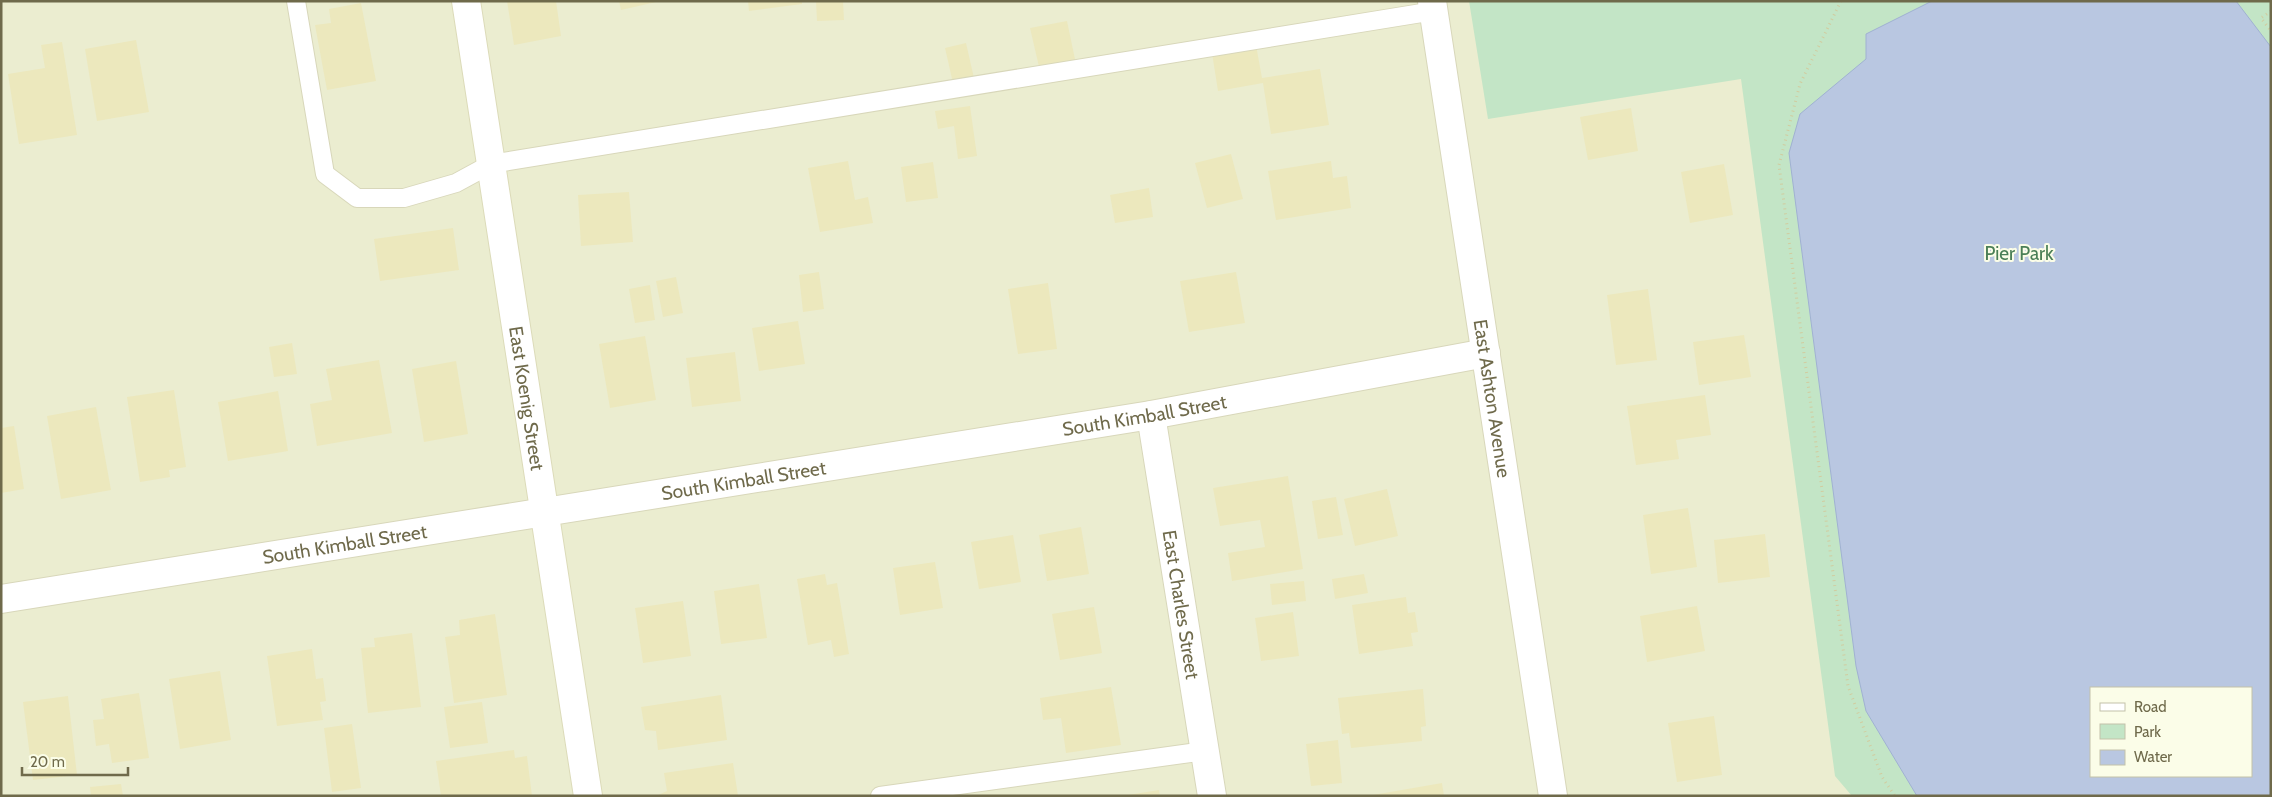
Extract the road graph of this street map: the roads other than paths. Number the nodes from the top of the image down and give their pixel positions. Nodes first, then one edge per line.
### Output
1 (296, 1) edge
2 (466, 1) edge
3 (1433, 6) edge
4 (491, 164) junction
5 (1486, 353) junction
6 (1151, 415) junction
7 (545, 513) junction
8 (1, 599) edge
9 (1205, 751) junction
10 (588, 796) edge
11 (880, 796) edge
12 (1212, 796) edge
13 (1553, 796) edge

1 - 4 lane
2 - 4 street, East Koenig Street
3 - 4 lane
3 - 5 street, East Ashton Avenue
4 - 7 street, East Koenig Street
5 - 6 street, South Kimball Street
5 - 13 street, East Ashton Avenue
6 - 7 street, South Kimball Street
6 - 9 street, East Charles Street
7 - 8 street, South Kimball Street
7 - 10 street, East Koenig Street
9 - 11 lane
9 - 12 street, East Charles Street

